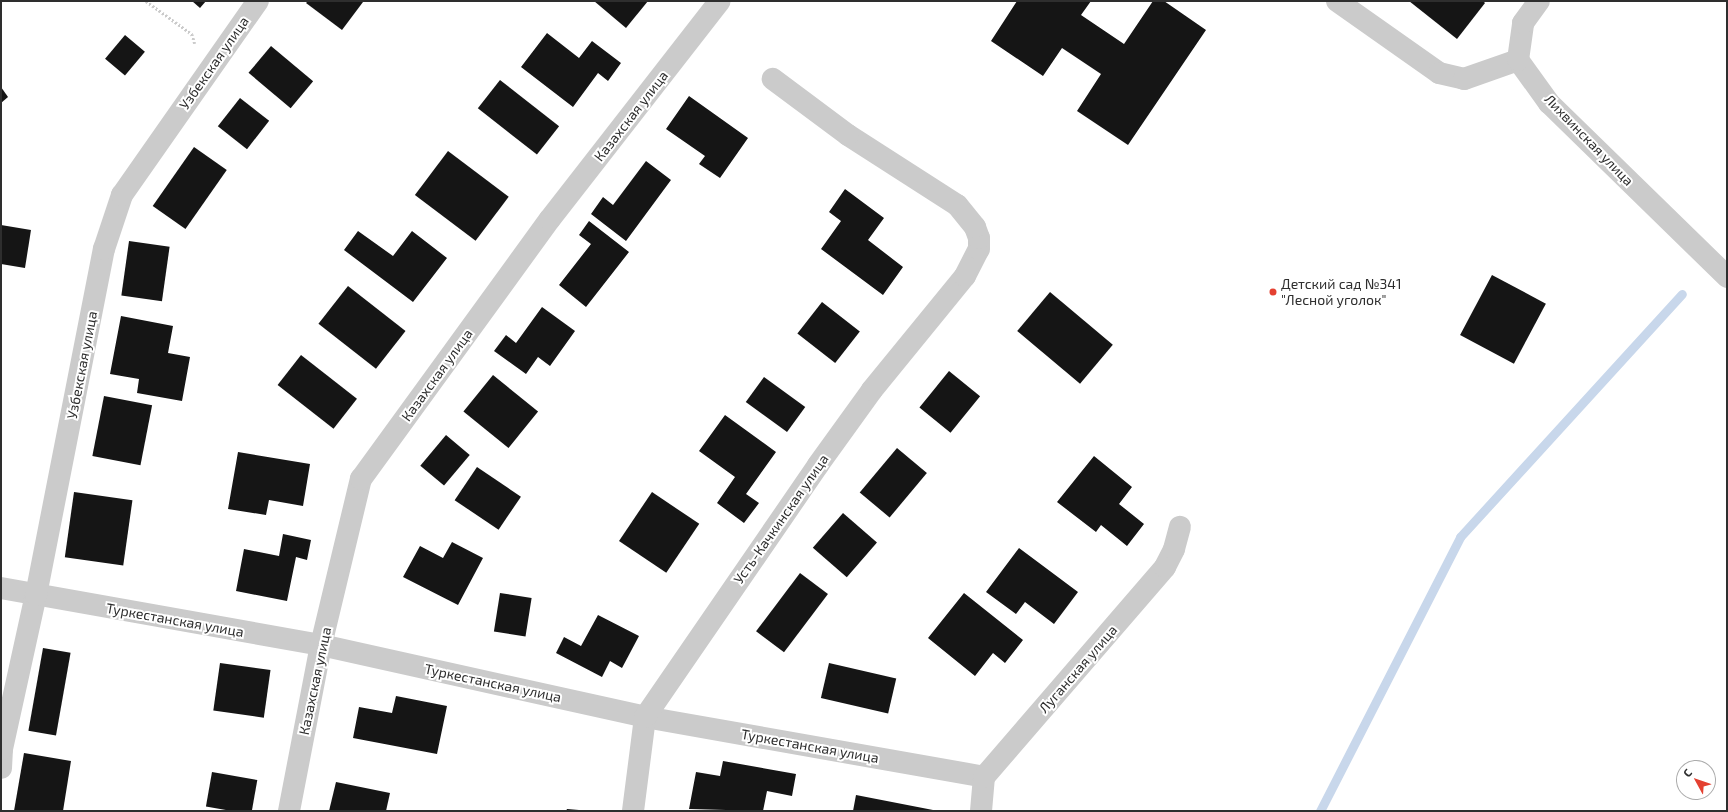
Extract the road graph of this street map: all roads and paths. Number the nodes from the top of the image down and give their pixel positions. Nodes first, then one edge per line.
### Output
1 (146, 1) edge
2 (258, 1) edge
3 (720, 1) edge
4 (1337, 1) edge
5 (1539, 1) edge
6 (1518, 60) junction
7 (773, 79) dead end
8 (202, 80) junction
9 (1727, 278) edge
10 (1180, 527) dead end
11 (1, 588) edge
12 (36, 596) junction
13 (321, 645) junction
14 (645, 717) junction
15 (1, 768) edge
16 (984, 777) junction
17 (289, 811) edge
18 (633, 811) edge
19 (981, 811) edge

1 - 8 path
2 - 8 street, Узбекская улица
3 - 13 street, Казахская улица
4 - 6 street
5 - 6 street
6 - 9 street, Лихвинская улица
7 - 14 street, Усть-Качкинская улица
8 - 12 street, Узбекская улица
10 - 16 street, Луганская улица
11 - 12 street, Туркестанская улица
12 - 13 street, Туркестанская улица
12 - 15 street, Узбекская улица
13 - 14 street, Туркестанская улица
13 - 17 street, Казахская улица
14 - 16 street, Туркестанская улица
14 - 18 street, Усть-Качкинская улица
16 - 19 street

